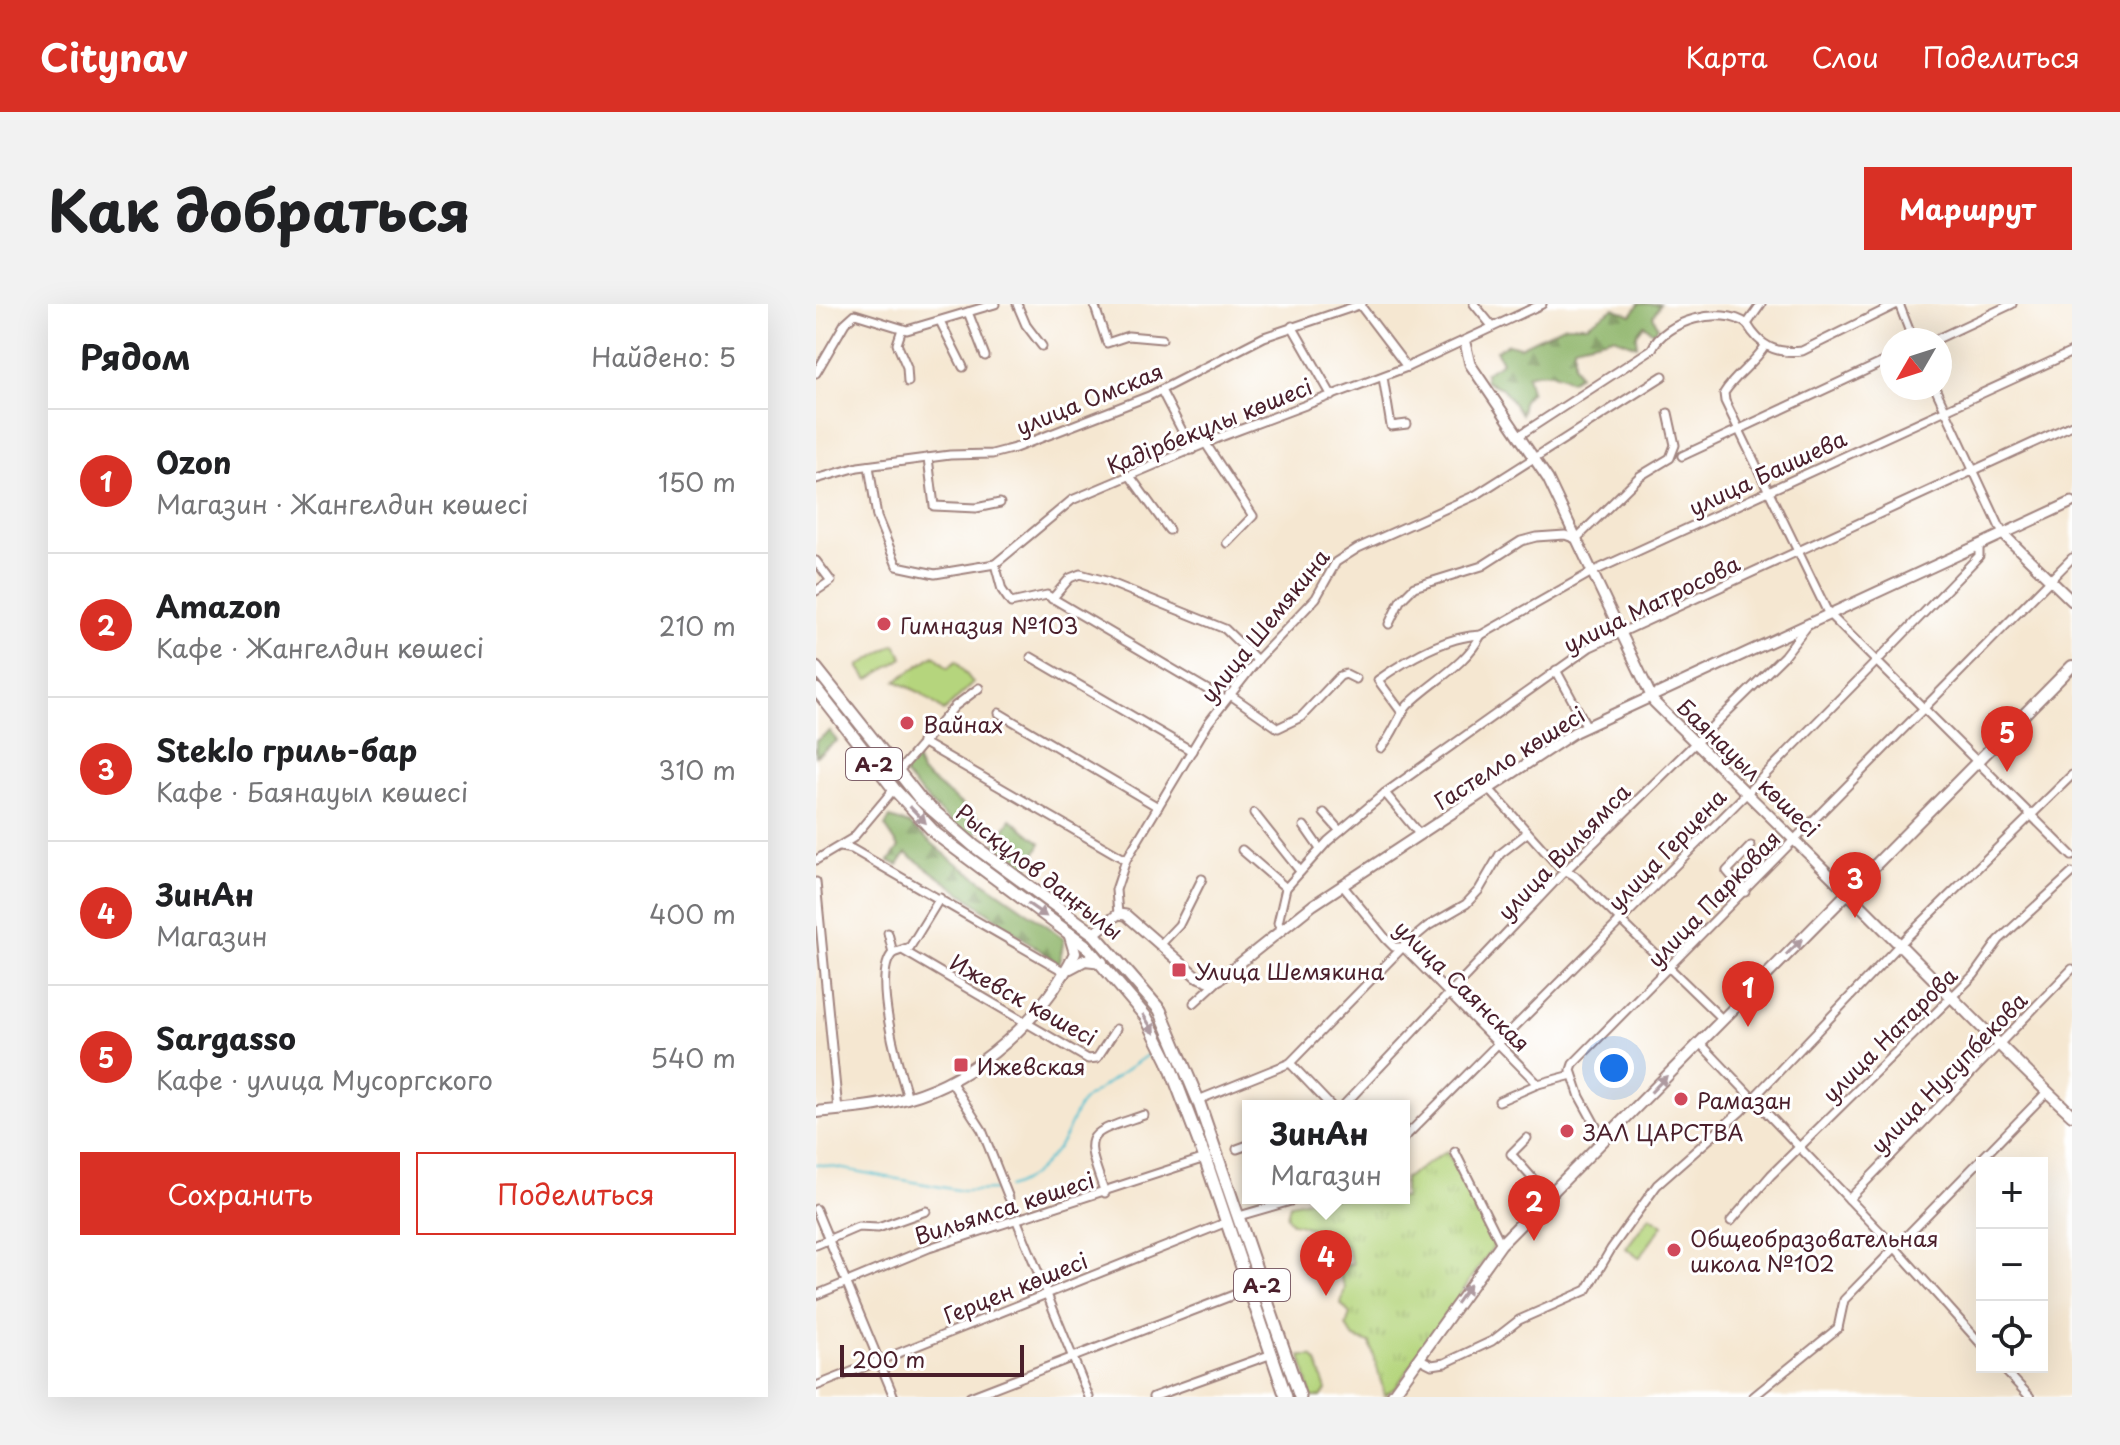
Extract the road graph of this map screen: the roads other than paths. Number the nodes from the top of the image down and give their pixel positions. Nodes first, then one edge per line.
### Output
1 (995, 304) edge
2 (1017, 304) edge
3 (1094, 304) edge
4 (1324, 304) edge
5 (1361, 304) edge
6 (1474, 304) edge
7 (1542, 304) edge
8 (1761, 304) edge
9 (1898, 304) edge
10 (2012, 304) edge
11 (968, 312) junction
12 (1325, 315) junction
13 (940, 321) junction
14 (1747, 324) junction
15 (1292, 326) junction
16 (1492, 326) junction
17 (1908, 328) edge
18 (902, 329) junction
19 (1952, 332) edge
20 (1162, 339) dead end
21 (1465, 343) junction
22 (1042, 346) dead end
23 (1765, 346) junction
24 (2072, 352) edge
25 (985, 356) dead end
26 (1880, 364) edge
27 (963, 367) dead end
28 (1407, 367) junction
29 (816, 373) edge
30 (1663, 376) dead end
31 (1383, 377) junction
32 (908, 382) dead end
33 (1161, 390) junction
34 (1332, 396) junction
35 (1941, 400) edge
36 (1945, 409) junction
37 (1668, 413) dead end
38 (1407, 424) dead end
39 (2072, 425) edge
40 (1740, 432) junction
41 (1520, 435) junction
42 (1206, 444) junction
43 (1192, 450) junction
44 (1682, 456) dead end
45 (1535, 457) junction
46 (928, 458) junction
47 (869, 466) junction
48 (1973, 472) junction
49 (1130, 476) junction
50 (816, 479) edge
51 (1769, 491) junction
52 (2072, 502) edge
53 (1000, 503) dead end
54 (1169, 530) dead end
55 (2003, 534) junction
56 (1576, 539) junction
57 (1227, 543) dead end
58 (1979, 545) junction
59 (1797, 554) junction
60 (2072, 558) edge
61 (816, 561) edge
62 (995, 564) junction
63 (1592, 572) junction
64 (2050, 580) junction
65 (816, 591) edge
66 (1052, 599) junction
67 (2072, 601) edge
68 (1828, 613) junction
69 (1810, 622) junction
70 (1389, 624) dead end
71 (1622, 633) junction
72 (1481, 635) junction
73 (1031, 657) dead end
74 (1257, 660) junction
75 (1875, 661) junction
76 (2072, 666) edge
77 (816, 668) edge
78 (1556, 670) junction
79 (1356, 679) dead end
80 (979, 688) dead end
81 (816, 689) edge
82 (1651, 695) junction
83 (1227, 697) junction
84 (1924, 708) junction
85 (1404, 710) junction
86 (999, 713) dead end
87 (861, 727) junction
88 (1587, 727) junction
89 (850, 734) junction
90 (1695, 741) junction
91 (922, 742) junction
92 (1381, 748) dead end
93 (1192, 751) junction
94 (1977, 761) junction
95 (897, 773) junction
96 (2072, 775) edge
97 (894, 789) junction
98 (1489, 789) junction
99 (1747, 790) junction
100 (1385, 793) junction
101 (1158, 807) junction
102 (1254, 813) dead end
103 (1324, 813) dead end
104 (2032, 815) junction
105 (946, 823) junction
106 (1304, 826) dead end
107 (1340, 831) junction
108 (1527, 833) junction
109 (936, 834) junction
110 (1420, 835) junction
111 (1796, 839) junction
112 (1751, 846) dead end
113 (840, 847) junction
114 (1320, 849) junction
115 (1242, 850) dead end
116 (2072, 856) edge
117 (816, 860) edge
118 (1126, 860) junction
119 (1566, 870) junction
120 (1300, 871) junction
121 (2072, 873) edge
122 (1202, 879) dead end
123 (816, 882) edge
124 (1342, 885) junction
125 (1286, 888) junction
126 (1745, 892) junction
127 (1848, 893) junction
128 (940, 898) junction
129 (1118, 914) junction
130 (1621, 922) junction
131 (1281, 928) junction
132 (1068, 932) junction
133 (888, 933) dead end
134 (1094, 934) junction
135 (1902, 944) junction
136 (1160, 945) junction
137 (1403, 947) junction
138 (904, 951) junction
139 (893, 953) junction
140 (1102, 962) junction
141 (2072, 969) edge
142 (1669, 970) junction
143 (1065, 972) junction
144 (1220, 979) junction
145 (1449, 995) junction
146 (1952, 996) junction
147 (1194, 1003) dead end
148 (1723, 1020) junction
149 (1025, 1023) junction
150 (1116, 1029) dead end
151 (1499, 1043) junction
152 (1700, 1043) junction
153 (1998, 1046) junction
154 (1290, 1063) junction
155 (1572, 1075) junction
156 (950, 1080) junction
157 (1538, 1084) junction
158 (2047, 1092) junction
159 (908, 1098) junction
160 (1753, 1098) junction
161 (1198, 1100) junction
162 (1325, 1100) edge
163 (1349, 1100) edge
164 (1499, 1101) dead end
165 (838, 1110) junction
166 (816, 1112) edge
167 (1144, 1115) dead end
168 (2072, 1115) edge
169 (1410, 1132) edge
170 (1198, 1138) junction
171 (1527, 1138) dead end
172 (1604, 1141) junction
173 (1242, 1147) edge
174 (1800, 1147) junction
175 (1237, 1149) dead end
176 (1455, 1152) dead end
177 (1205, 1158) junction
178 (1224, 1173) junction
179 (1006, 1192) dead end
180 (1105, 1193) junction
181 (1549, 1197) junction
182 (1849, 1199) junction
183 (1221, 1203) junction
184 (1280, 1204) edge
185 (816, 1209) edge
186 (926, 1211) dead end
187 (1239, 1216) junction
188 (1017, 1221) junction
189 (1731, 1221) dead end
190 (1227, 1222) junction
191 (828, 1240) junction
192 (1501, 1244) junction
193 (816, 1245) edge
194 (1250, 1249) junction
195 (1896, 1249) junction
196 (846, 1283) junction
197 (1249, 1289) junction
198 (1049, 1292) junction
199 (816, 1295) edge
200 (1279, 1337) junction
201 (1976, 1338) edge
202 (1272, 1354) junction
203 (1074, 1355) junction
204 (1418, 1358) junction
205 (880, 1361) junction
206 (2008, 1373) edge
207 (816, 1386) edge
208 (894, 1397) edge
209 (970, 1397) edge
210 (1089, 1397) edge
211 (1153, 1397) edge
212 (1286, 1397) edge
213 (1300, 1397) edge
214 (1391, 1397) edge
215 (1753, 1397) edge
216 (2030, 1397) edge

1 - 11 street
2 - 22 street
3 - 20 street
4 - 12 street
5 - 12 street, улица Омская
5 - 28 street
6 - 16 street
7 - 16 street, Қадірбекұлы көшесі
8 - 14 street
9 - 17 street
9 - 23 street
10 - 19 street
11 - 13 street
11 - 25 street
12 - 15 street, улица Омская
13 - 18 street
13 - 27 street
14 - 23 street
14 - 41 street
15 - 33 street, улица Омская
15 - 34 street
16 - 21 street, Қадірбекұлы көшесі
18 - 29 street
18 - 32 street
21 - 28 street, Қадірбекұлы көшесі
21 - 41 street, Баянауыл көшесі
23 - 40 street
24 - 36 street, улица Баишева
26 - 40 street
28 - 31 street, Қадірбекұлы көшесі
30 - 45 street, улица Шемякина
31 - 34 street, Қадірбекұлы көшесі
31 - 38 street
33 - 43 street
33 - 46 street, улица Омская
34 - 42 street, Қадірбекұлы көшесі
35 - 36 street
36 - 48 street
36 - 51 street, улица Баишева
37 - 56 street
39 - 48 street, улица Матросова
40 - 44 street
40 - 51 street
41 - 45 street, Баянауыл көшесі
42 - 43 street, Қадірбекұлы көшесі
42 - 57 street
43 - 49 street, Қадірбекұлы көшесі
45 - 56 street, Баянауыл көшесі
45 - 74 street, улица Шемякина
46 - 47 street, улица Омская
46 - 53 street
47 - 50 street, улица Омская
47 - 62 street, Қадірбекұлы көшесі
48 - 55 street
48 - 59 street, улица Матросова
49 - 54 street
49 - 62 street, Қадірбекұлы көшесі
51 - 59 street
51 - 63 street, улица Баишева
52 - 55 street, Гастелло көшесі
55 - 58 street, Гастелло көшесі
55 - 64 street
56 - 63 street, Баянауыл көшесі
56 - 70 street
58 - 68 street, Гастелло көшесі
58 - 75 street, улица Герцена
59 - 68 street
59 - 71 street, улица Матросова
60 - 64 street, улица Парковая
61 - 65 street
62 - 66 street
63 - 71 street, Баянауыл көшесі
63 - 72 street, улица Баишева
64 - 67 street
64 - 84 street, улица Парковая
66 - 74 street
66 - 83 street
68 - 69 street, Гастелло көшесі
68 - 75 street
69 - 82 street, Гастелло көшесі
69 - 90 street, улица Вильямса
71 - 78 street, улица Матросова
71 - 82 street, Баянауыл көшесі
72 - 85 street, улица Баишева
72 - 85 street, улица Баишева
73 - 93 street
74 - 83 street, улица Шемякина
75 - 84 street
75 - 99 street, улица Герцена
76 - 94 main road
77 - 87 main road, Рысқұлов даңғылы / A-2
78 - 88 street
78 - 100 street, улица Матросова
79 - 83 street
80 - 91 street
81 - 89 main road, Рысқұлов даңғылы / A-2
82 - 88 street, Гастелло көшесі
82 - 90 street, Баянауыл көшесі
83 - 93 street, улица Шемякина
84 - 94 street
84 - 111 street, улица Парковая
85 - 92 street, улица Баишева
86 - 101 street
87 - 89 main road
87 - 95 main road, Рысқұлов даңғылы / A-2
88 - 98 street, Гастелло көшесі
89 - 97 main road, Рысқұлов даңғылы / A-2
90 - 99 street, Баянауыл көшесі
90 - 119 street, улица Вильямса
91 - 95 street
91 - 118 street
93 - 101 street, улица Шемякина
94 - 104 street
94 - 127 main road
95 - 105 main road, Рысқұлов даңғылы / A-2
96 - 104 street
97 -> 109 main road, Рысқұлов даңғылы / A-2
97 - 113 street
98 - 108 street
98 - 110 street, Гастелло көшесі
99 - 111 street, Баянауыл көшесі
99 - 130 street, улица Герцена
100 - 107 street, улица Матросова
100 - 110 street
101 - 118 street, улица Шемякина
102 - 120 street
103 - 107 street
104 - 116 street
104 - 135 street
105 - 109 main road
105 - 134 main road, Рысқұлов даңғылы / A-2
106 - 114 street
107 - 114 street, улица Матросова
108 - 119 street
108 - 137 street
109 -> 132 main road, Рысқұлов даңғылы / A-2
110 - 124 street, Гастелло көшесі
111 - 126 street, улица Парковая
111 - 127 street, Баянауыл көшесі
112 - 126 street
113 - 117 street
113 - 128 street
114 - 120 street, улица Матросова
115 - 125 street
118 - 129 street, улица Шемякина
119 - 130 street
119 - 145 street, улица Вильямса
120 - 125 street, улица Матросова
121 - 146 street, улица Натарова
122 - 136 street
123 - 165 street
124 - 131 street, Гастелло көшесі
124 - 137 street, улица Саянская
125 - 131 street
126 - 142 street, улица Парковая
127 - 135 main road, Баянауыл көшесі
148 -> 127 main road
128 - 138 street
128 - 143 street
129 - 134 street
129 - 136 street
130 - 142 street
130 - 151 street, улица Герцена
131 - 144 street, Гастелло көшесі
132 - 140 main road, Рысқұлов даңғылы / A-2
132 - 143 main road
133 - 139 street
134 - 161 main road, Рысқұлов даңғылы / A-2
135 - 146 main road, Баянауыл көшесі
135 - 160 street
136 - 144 street
137 - 145 street, улица Саянская
137 - 154 street
138 - 139 street
138 - 149 street, Ижевск көшесі
139 - 159 street
140 - 143 main road
140 -> 170 main road, Рысқұлов даңғылы / A-2
141 - 153 street, улица Нусупбекова
142 - 148 street
142 - 155 street, улица Парковая
143 - 149 main road
144 - 147 street
145 - 151 street, улица Саянская
145 - 163 street, улица Вильямса
146 - 153 main road, Баянауыл көшесі
146 - 174 street, улица Натарова
148 - 152 main road
149 - 150 street, Ижевск көшесі
149 - 156 main road
151 - 157 street, улица Саянская
151 - 169 street, улица Герцена
152 - 160 street
172 -> 152 main road
153 - 158 main road, Баянауыл көшесі
153 - 182 street, улица Нусупбекова
154 - 161 street
154 - 162 street
155 - 157 street
155 - 172 street
156 - 159 main road
156 - 179 street
157 - 164 street
158 - 168 main road, Баянауыл көшесі
158 - 195 street
159 - 165 main road
160 - 174 street
160 - 204 street
161 - 178 main road, Рысқұлов даңғылы / A-2
165 - 166 main road
167 - 180 street
170 - 177 main road, Рысқұлов даңғылы / A-2
170 - 178 main road
171 - 181 street
172 - 181 main road
173 - 175 street
174 - 182 street
174 - 189 street, улица Натарова
176 - 192 street
177 - 180 street, Вильямса көшесі
177 - 183 main road, Рысқұлов даңғылы / A-2
178 - 187 main road, Рысқұлов даңғылы / A-2
180 - 188 street, Вильямса көшесі
181 - 192 main road
182 - 195 street
183 - 190 main road, Рысқұлов даңғылы / A-2
183 - 194 main road
184 - 187 street
185 - 191 street
186 - 191 street
187 - 194 main road, Рысқұлов даңғылы / A-2
188 - 196 street, Вильямса көшесі
188 - 198 street
190 - 197 main road, Рысқұлов даңғылы / A-2
190 - 198 street, Герцен көшесі
191 - 193 street
191 - 196 street
204 -> 192 main road
194 - 200 main road, Рысқұлов даңғылы / A-2
195 - 201 street
195 - 215 street
196 - 199 street, Вильямса көшесі
196 - 205 street
197 - 200 main road
197 - 202 main road, Рысқұлов даңғылы / A-2
197 - 203 street
198 - 203 street
198 - 205 street, Герцен көшесі
200 - 213 main road, Рысқұлов даңғылы / A-2
202 - 211 street
202 - 212 main road, Рысқұлов даңғылы / A-2
203 - 209 street
203 - 210 street
204 - 214 main road
205 - 207 street, Герцен көшесі
205 - 208 street
206 - 216 street

